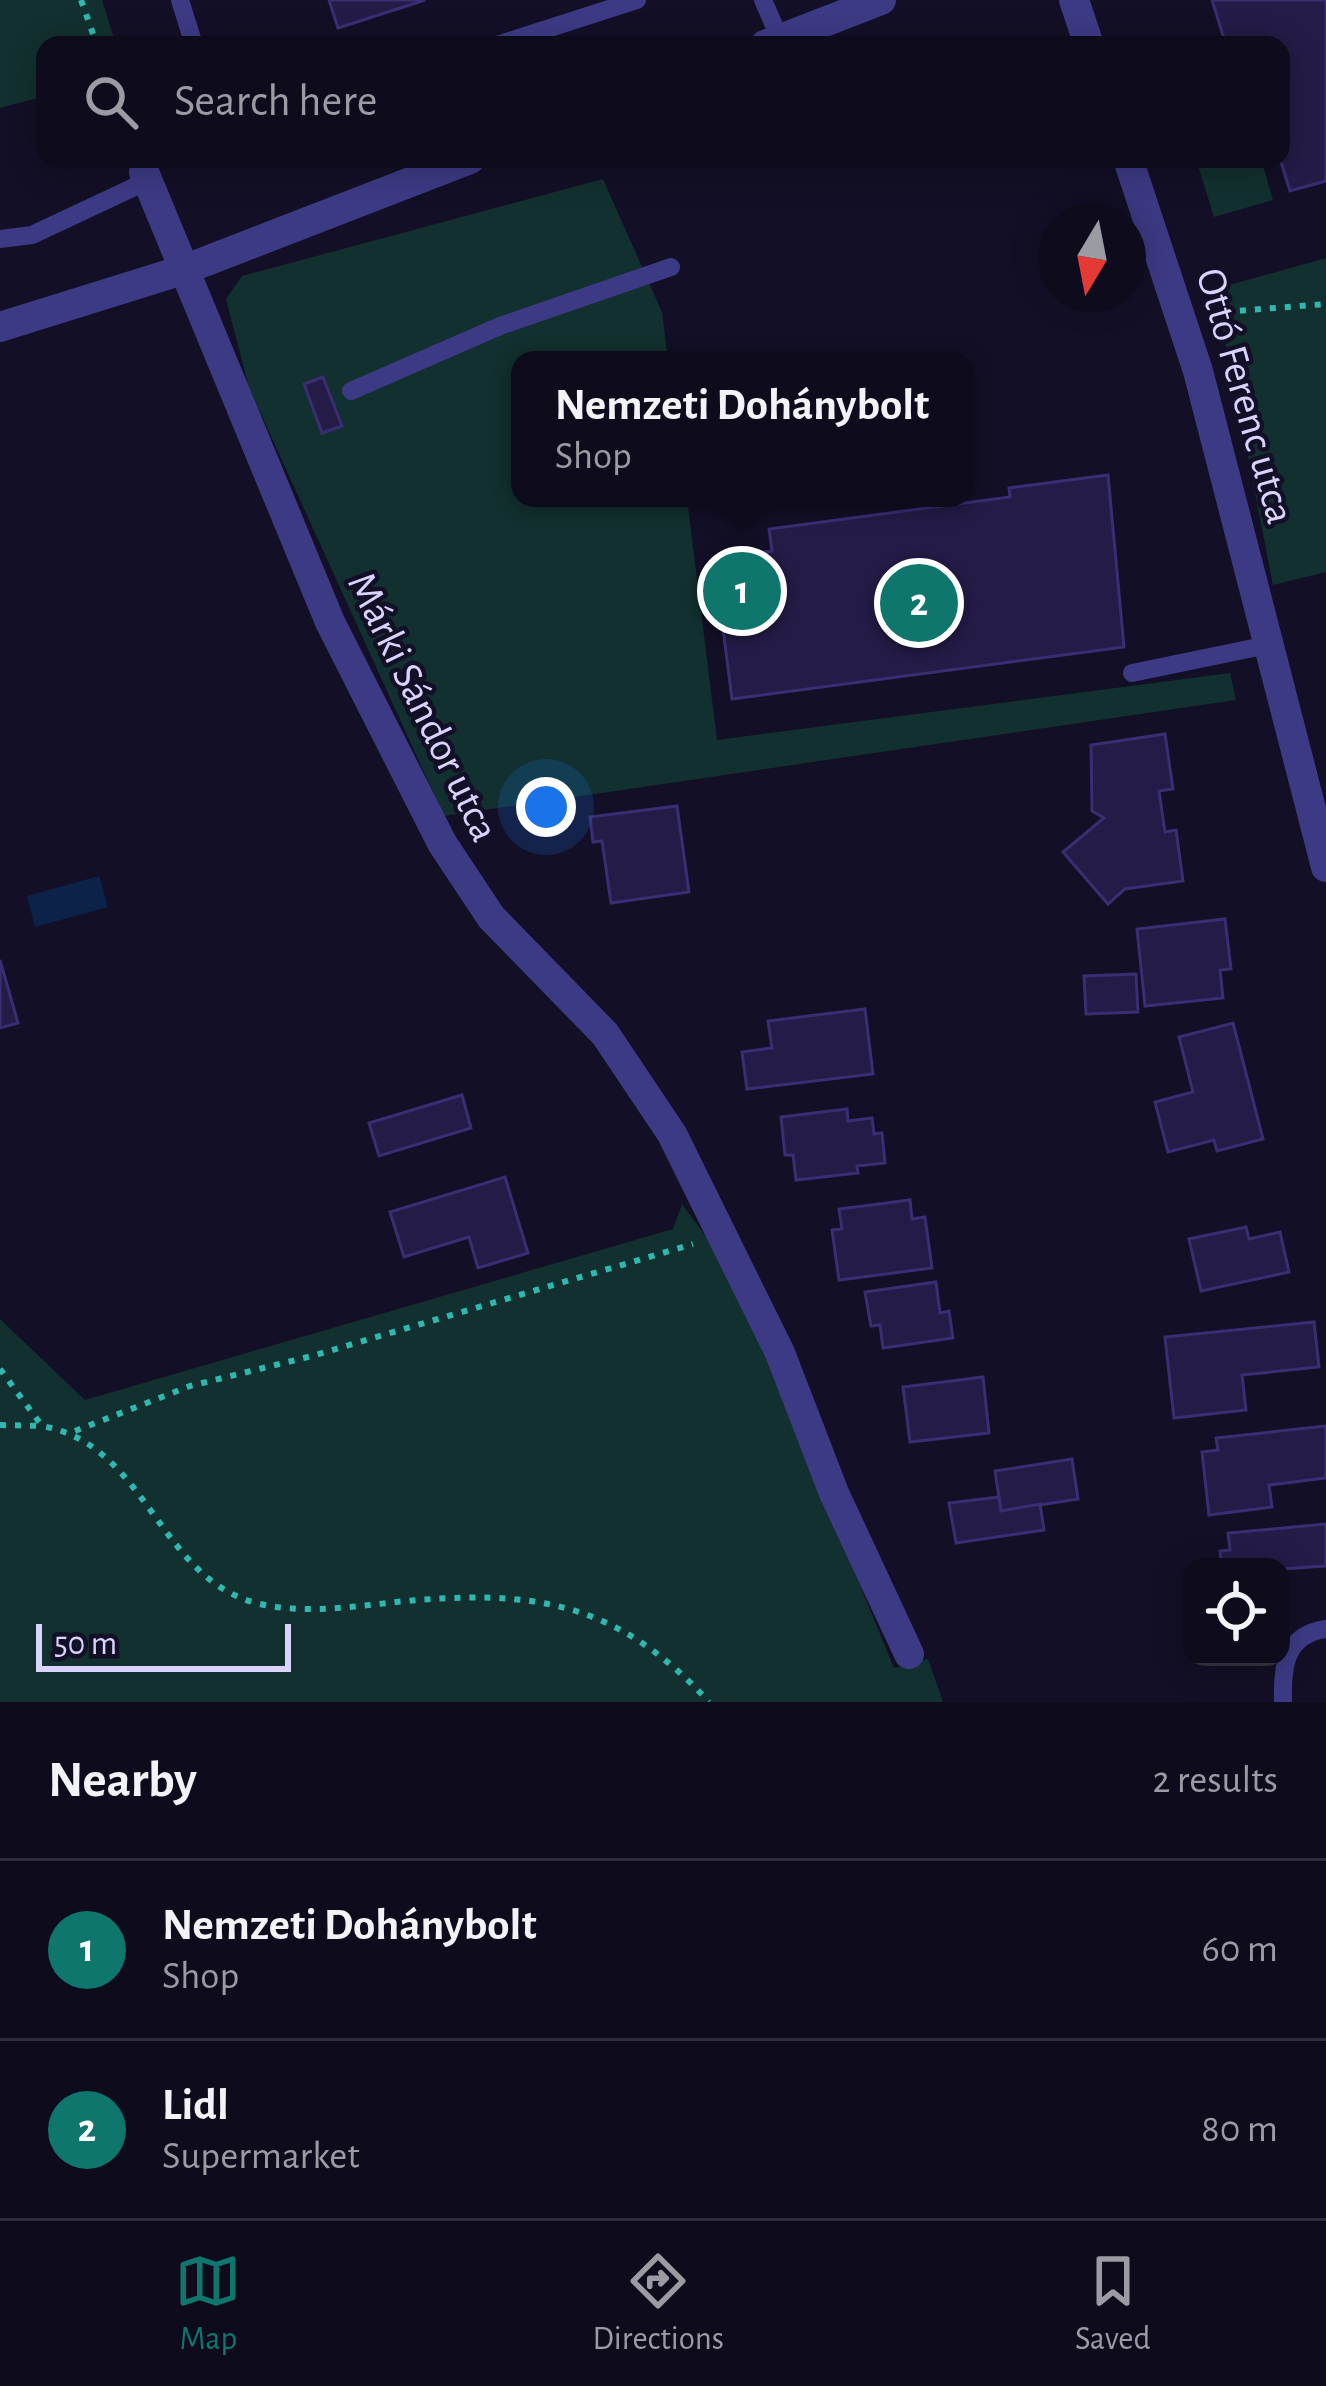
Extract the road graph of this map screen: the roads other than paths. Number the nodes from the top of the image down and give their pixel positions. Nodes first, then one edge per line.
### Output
1 (180, 0) edge
2 (638, 0) edge
3 (764, 0) edge
4 (881, 0) edge
5 (1074, 0) edge
6 (191, 36) edge
7 (525, 36) edge
8 (772, 36) edge
9 (788, 36) edge
10 (1086, 36) edge
11 (447, 168) edge
12 (1131, 168) edge
13 (145, 177) joint
14 (0, 238) edge
15 (670, 267) dead end
16 (186, 269) junction
17 (0, 327) edge
18 (351, 391) dead end
19 (1268, 645) junction
20 (1132, 674) dead end
21 (1326, 867) edge
22 (1326, 1629) edge
23 (909, 1654) dead end
24 (1283, 1702) edge

1 - 6 lane
2 - 7 lane
3 - 8 lane
4 - 9 street
5 - 10 street
11 - 16 street
12 - 19 street, Ottó Ferenc utca
13 - 14 lane
13 - 16 street, Márki Sándor utca
15 - 18 lane
16 - 17 street
16 - 23 street, Márki Sándor utca
19 - 20 lane
19 - 21 street, Ottó Ferenc utca
22 - 24 lane

